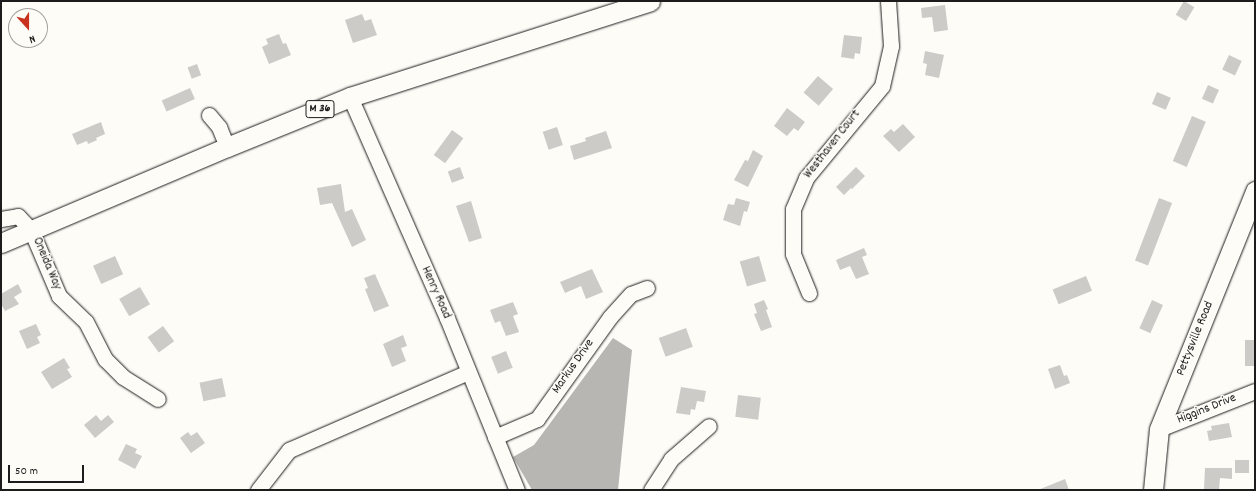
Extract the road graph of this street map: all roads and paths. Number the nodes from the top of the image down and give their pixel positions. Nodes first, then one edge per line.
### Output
1 (650, 1) edge
2 (888, 1) edge
3 (350, 97) junction
4 (209, 115) dead end
5 (227, 147) junction
6 (1255, 191) edge
7 (1, 219) edge
8 (31, 230) junction
9 (1, 243) edge
10 (647, 288) dead end
11 (809, 293) dead end
12 (468, 372) junction
13 (1255, 391) edge
14 (158, 399) dead end
15 (709, 426) dead end
16 (1159, 429) junction
17 (495, 437) junction
18 (258, 490) edge
19 (517, 490) edge
20 (651, 490) edge
21 (1153, 490) edge

1 - 3 main road, M 36
2 - 11 street, Westhaven Court
3 - 5 main road, M 36
3 - 12 street, Henry Road
4 - 5 street
5 - 8 main road, M 36
6 - 16 main road, Pettysville Road
7 - 8 street
8 - 9 main road, M 36
8 - 14 street, Oneida Way
10 - 17 street, Markus Drive
12 - 17 street, Henry Road
12 - 18 street
13 - 16 street, Higgins Drive
15 - 20 street
16 - 21 main road, Pettysville Road
17 - 19 street, Henry Road

